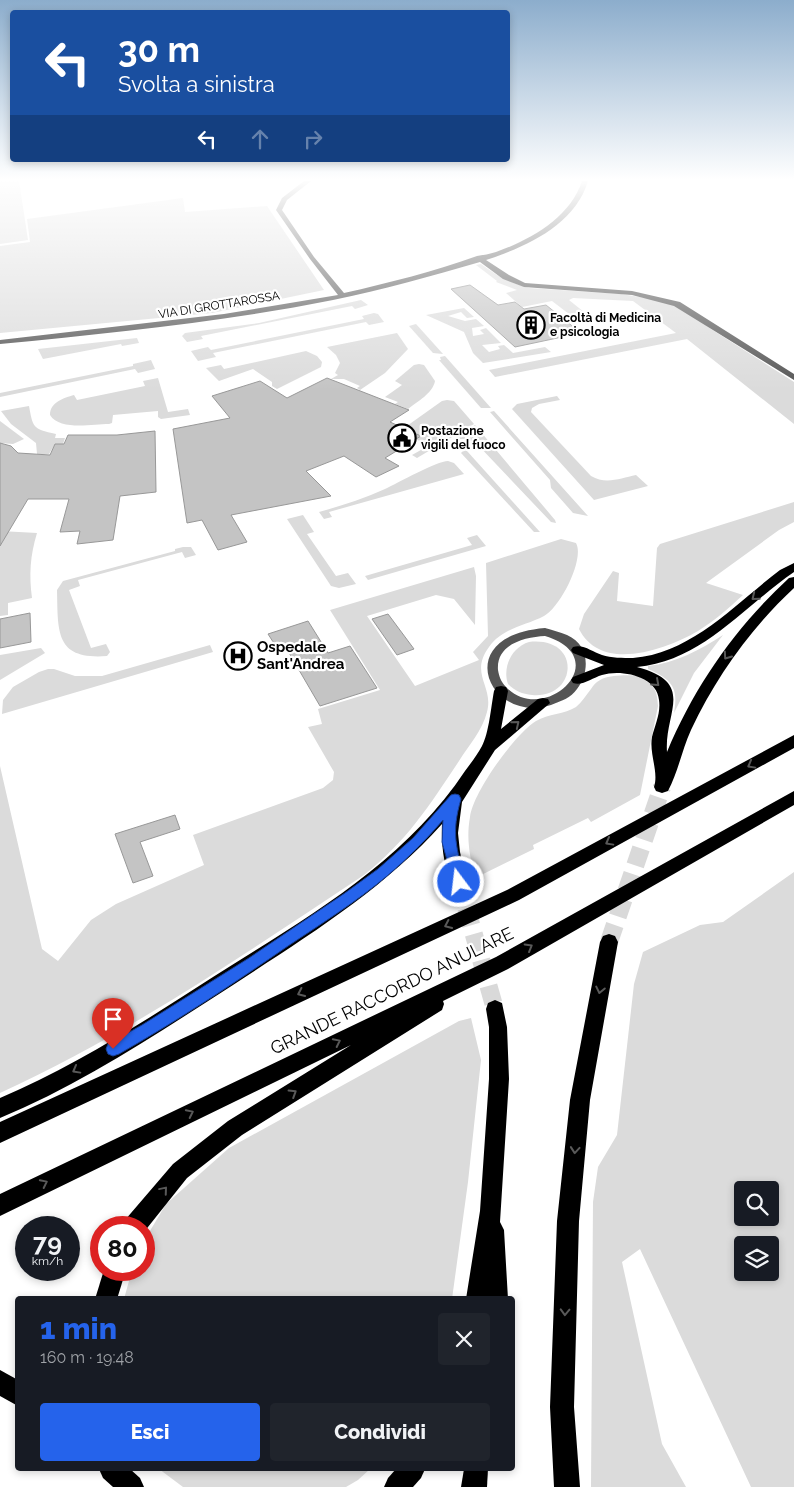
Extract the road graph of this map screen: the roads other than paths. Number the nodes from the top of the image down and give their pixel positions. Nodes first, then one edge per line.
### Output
1 (307, 250) edge
2 (502, 250) edge
3 (479, 258) junction
4 (342, 295) junction
5 (0, 342) edge
6 (794, 378) edge
7 (794, 567) edge
8 (794, 581) edge
9 (578, 650) junction
10 (578, 680) junction
11 (501, 691) junction
12 (543, 703) junction
13 (794, 741) edge
14 (490, 746) junction
15 (794, 797) edge
16 (455, 799) junction
17 (459, 882) tunnel mouth
18 (609, 942) tunnel mouth
19 (502, 963) junction
20 (495, 1010) tunnel mouth
21 (0, 1108) edge
22 (0, 1133) edge
23 (0, 1204) edge
24 (491, 1211) junction
25 (143, 1216) edge
26 (112, 1281) edge
27 (107, 1296) edge
28 (477, 1296) edge
29 (497, 1296) edge
30 (0, 1382) edge
31 (15, 1392) edge
32 (410, 1471) edge
33 (476, 1471) edge
34 (397, 1487) edge
35 (474, 1487) edge
36 (567, 1487) edge

1 - 4 street
2 - 3 street, VIA DI GROTTAROSSA
3 - 4 street, VIA DI GROTTAROSSA
3 - 6 street
4 - 5 street, VIA DI GROTTAROSSA
7 -> 9 highway
8 - 10 highway
9 - 10 street
9 - 11 street
10 - 12 street
11 - 12 street
11 - 14 highway
14 -> 12 highway
13 -> 22 highway
14 - 16 highway
19 -> 15 highway, GRANDE RACCORDO ANULARE
16 - 17 highway
16 -> 21 highway
18 -> 36 highway
23 -> 19 highway, GRANDE RACCORDO ANULARE
25 -> 19 highway
20 - 24 highway
24 - 28 highway
24 - 29 highway
26 - 27 highway
30 - 31 highway
32 - 34 highway
33 - 35 highway

